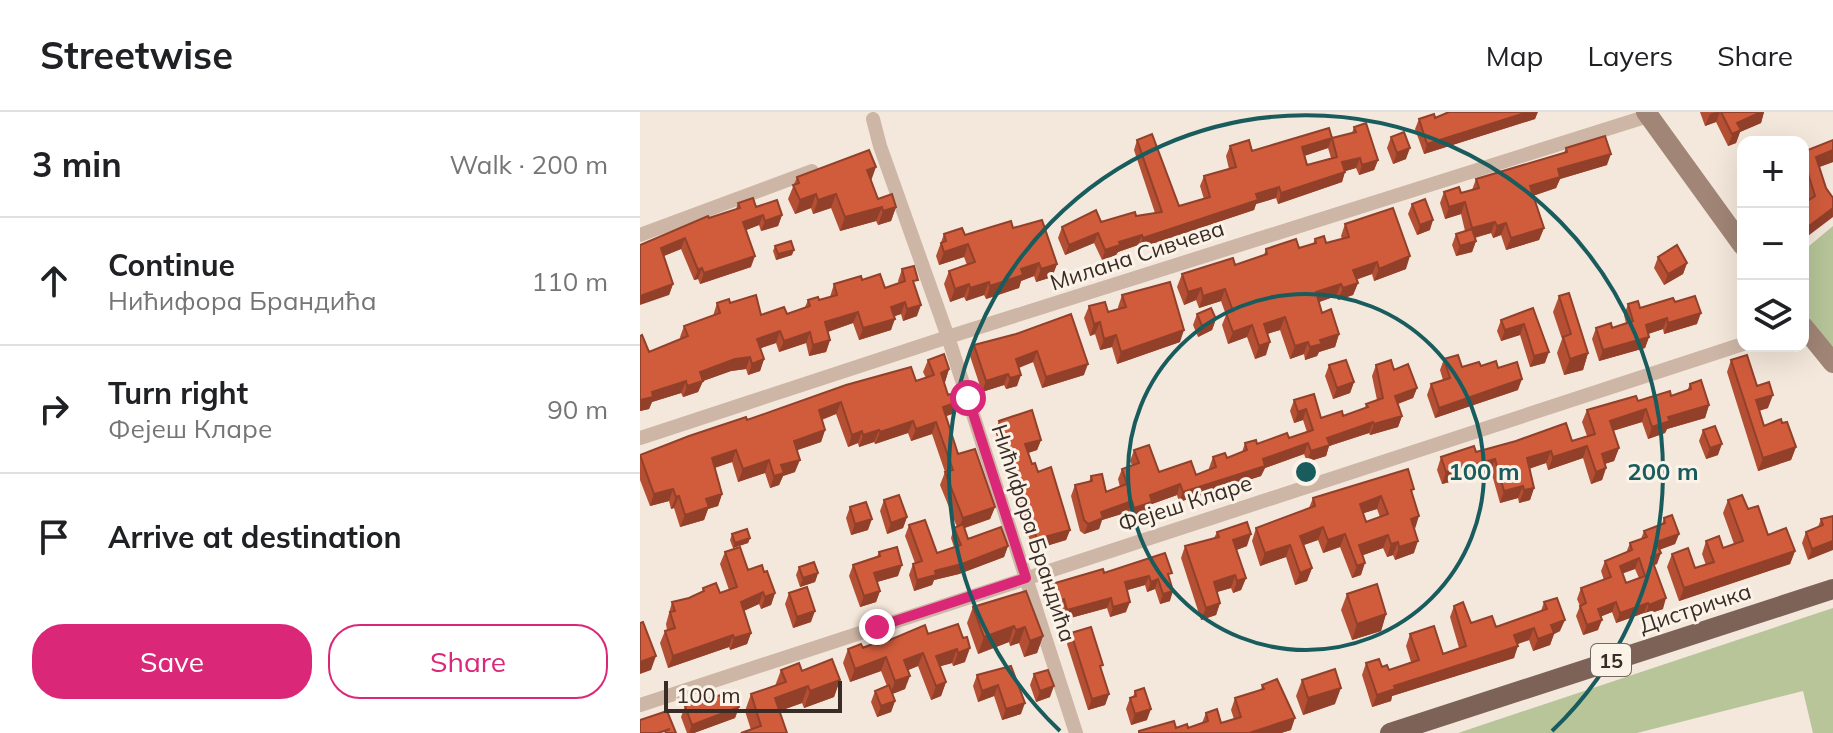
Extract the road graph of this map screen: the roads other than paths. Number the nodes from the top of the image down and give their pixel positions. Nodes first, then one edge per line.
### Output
1 (1647, 114) edge
2 (873, 119) dead end
3 (823, 167) edge
4 (640, 235) edge
5 (1737, 238) edge
6 (1809, 333) edge
7 (948, 337) junction
8 (1737, 346) edge
9 (1833, 363) edge
10 (640, 438) edge
11 (1026, 578) junction
12 (1833, 589) edge
13 (640, 705) edge
14 (1076, 733) edge
15 (1390, 733) edge

1 - 5 main road
1 - 7 street, Милана Сивчева
2 - 7 street, Нићифора Брандића
3 - 4 street
6 - 9 main road
7 - 10 street, Милана Сивчева
7 - 11 street, Нићифора Брандића
8 - 11 street, Фејеш Кларе
11 - 13 street, Фејеш Кларе
11 - 14 street, Нићифора Брандића
12 - 15 main road, Дистричка / 15

